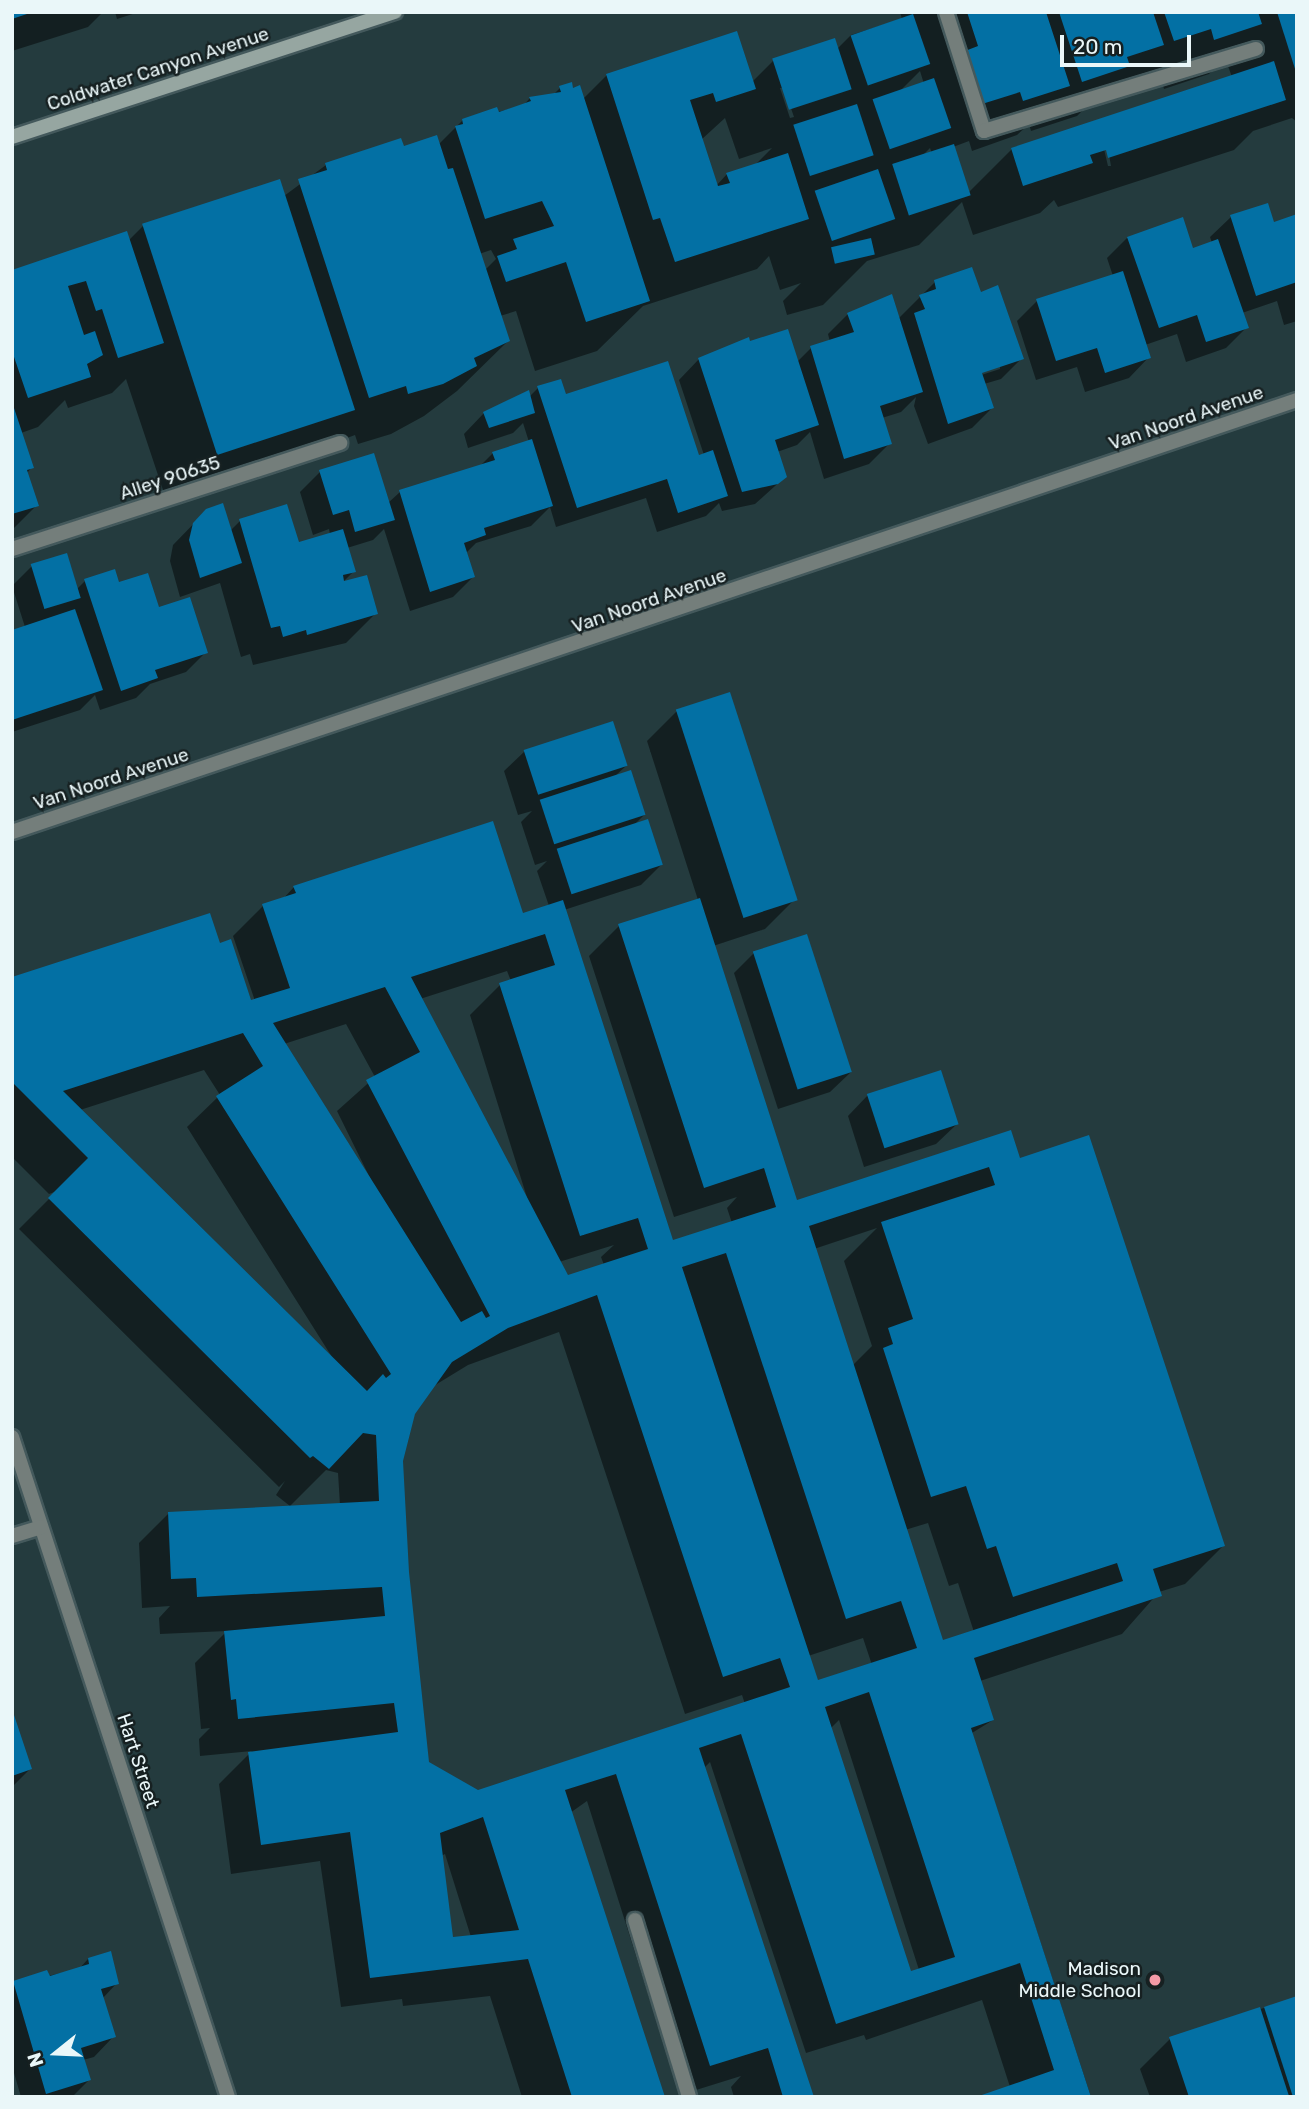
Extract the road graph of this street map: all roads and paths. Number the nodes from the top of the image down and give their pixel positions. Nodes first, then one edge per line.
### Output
1 (395, 12) edge
2 (946, 12) edge
3 (1256, 49) dead end
4 (12, 137) edge
5 (1297, 400) edge
6 (340, 443) dead end
7 (12, 549) edge
8 (12, 832) edge
9 (12, 1437) edge
10 (41, 1527) junction
11 (12, 1536) edge
12 (635, 1920) dead end
13 (228, 2097) edge
14 (689, 2097) edge

1 - 4 main road, Coldwater Canyon Avenue
2 - 3 street
5 - 8 street, Van Noord Avenue
6 - 7 street, Alley 90635
9 - 10 street, Hart Street
10 - 11 street
10 - 13 street, Hart Street
12 - 14 street

